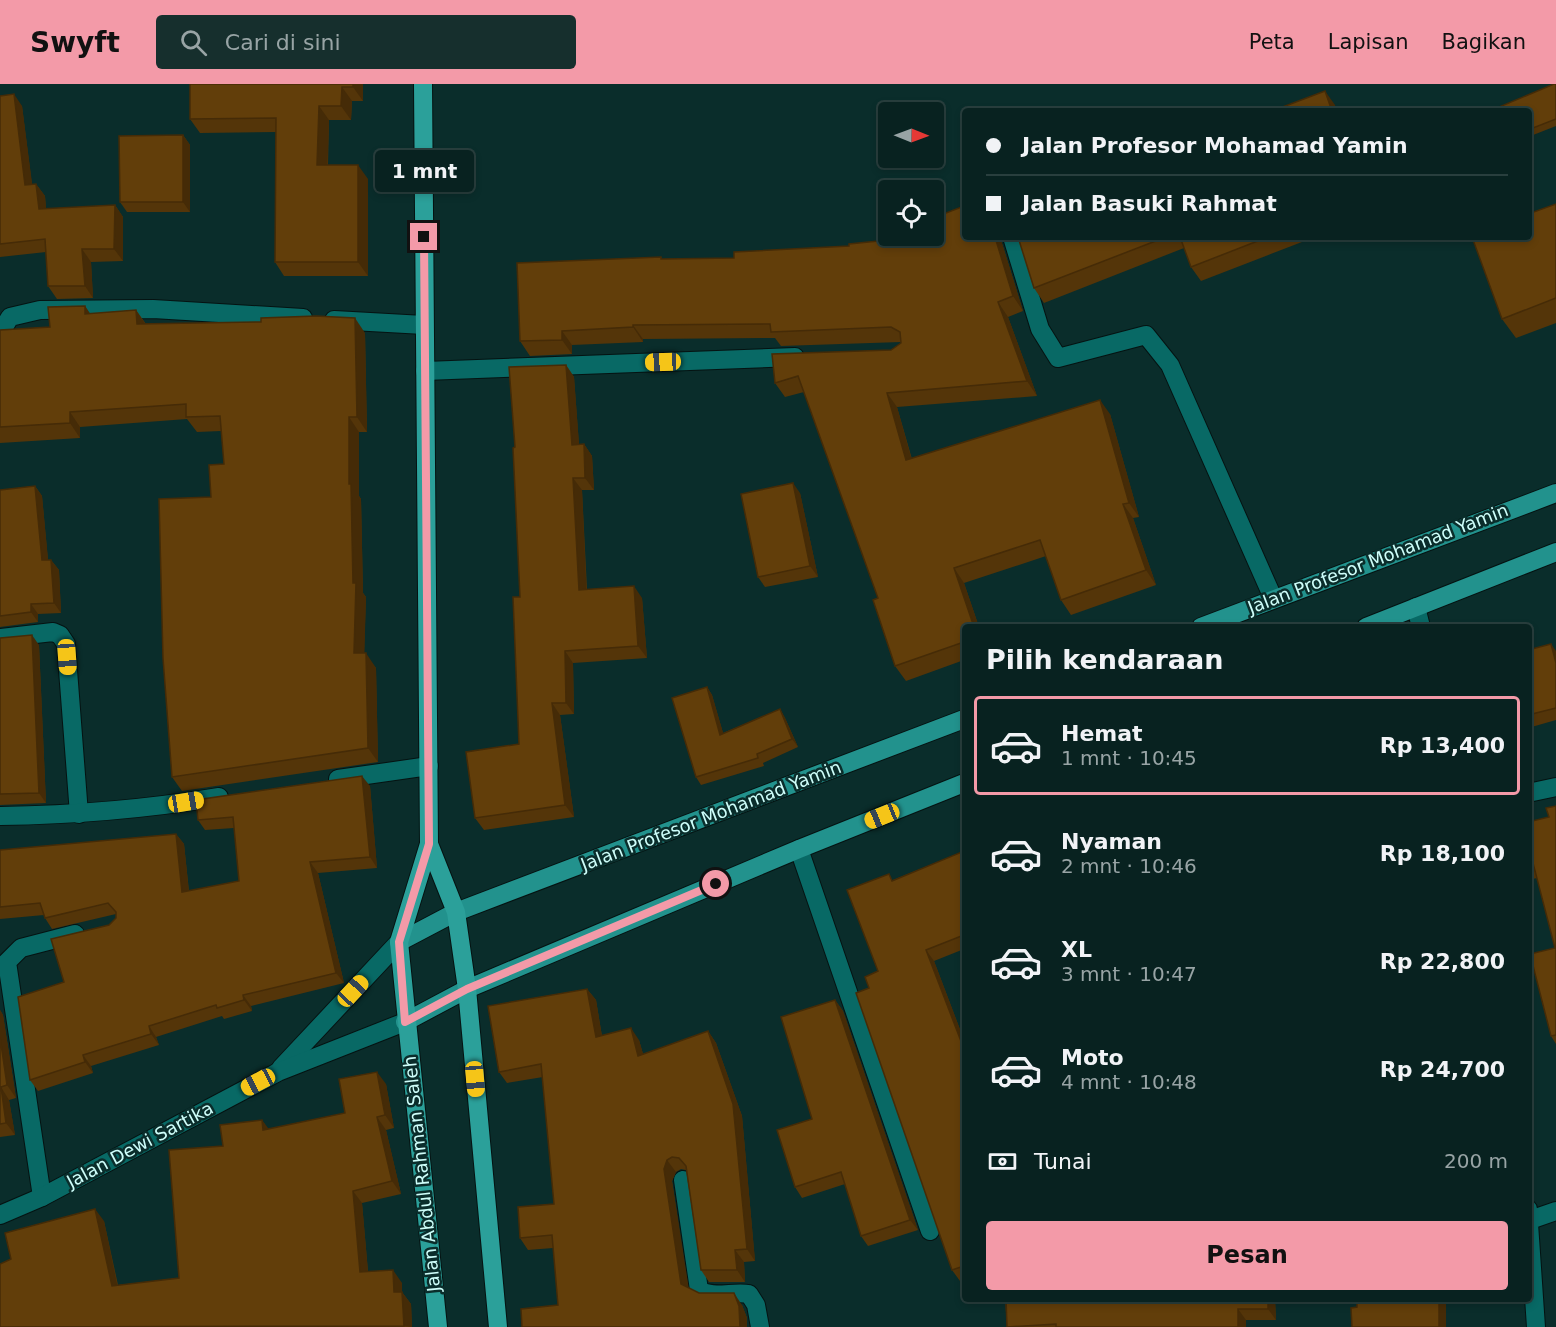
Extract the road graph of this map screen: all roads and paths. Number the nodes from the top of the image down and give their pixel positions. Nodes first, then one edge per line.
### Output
1 (423, 84) edge
2 (1013, 240) edge
3 (424, 325) junction
4 (0, 334) edge
5 (818, 356) edge
6 (425, 371) junction
7 (1556, 493) edge
8 (1556, 552) edge
9 (1273, 598) junction
10 (1416, 608) junction
11 (1208, 624) edge
12 (1374, 624) edge
13 (1420, 624) edge
14 (0, 638) edge
15 (962, 720) edge
16 (429, 766) junction
17 (326, 781) edge
18 (962, 784) edge
19 (1556, 787) edge
20 (1532, 792) edge
21 (234, 795) edge
22 (79, 814) junction
23 (0, 816) edge
24 (429, 844) junction
25 (799, 849) junction
26 (456, 912) junction
27 (90, 930) edge
28 (399, 942) junction
29 (467, 989) junction
30 (405, 1022) junction
31 (278, 1072) junction
32 (683, 1180) edge
33 (42, 1197) junction
34 (1556, 1211) edge
35 (1532, 1214) edge
36 (0, 1215) edge
37 (930, 1231) edge
38 (1532, 1262) edge
39 (438, 1327) edge
40 (498, 1327) edge
41 (760, 1327) edge
42 (1536, 1327) edge

1 - 3 highway
2 - 9 street
3 - 4 street
3 - 6 highway
5 - 6 street
6 - 16 highway
7 - 9 main road, Jalan Profesor Mohamad Yamin
8 - 10 main road
9 - 11 main road, Jalan Profesor Mohamad Yamin
10 - 12 main road
10 - 13 street
14 - 22 street
15 - 26 main road, Jalan Profesor Mohamad Yamin
16 - 17 street
16 - 24 highway
18 - 25 main road
19 - 20 street
21 - 22 street
22 - 23 street
24 - 26 highway
24 - 28 highway
25 - 29 main road
25 - 37 street
26 - 28 main road, Jalan Profesor Mohamad Yamin
26 - 29 highway
27 - 33 street
28 - 30 highway, Jalan Abdul Rahman Saleh
28 - 31 street
29 - 30 main road
29 - 40 highway
30 - 31 street
30 - 39 highway, Jalan Abdul Rahman Saleh
31 - 33 street, Jalan Dewi Sartika
32 - 41 street
33 - 36 street, Jalan Dewi Sartika
34 - 35 street
38 - 42 street

